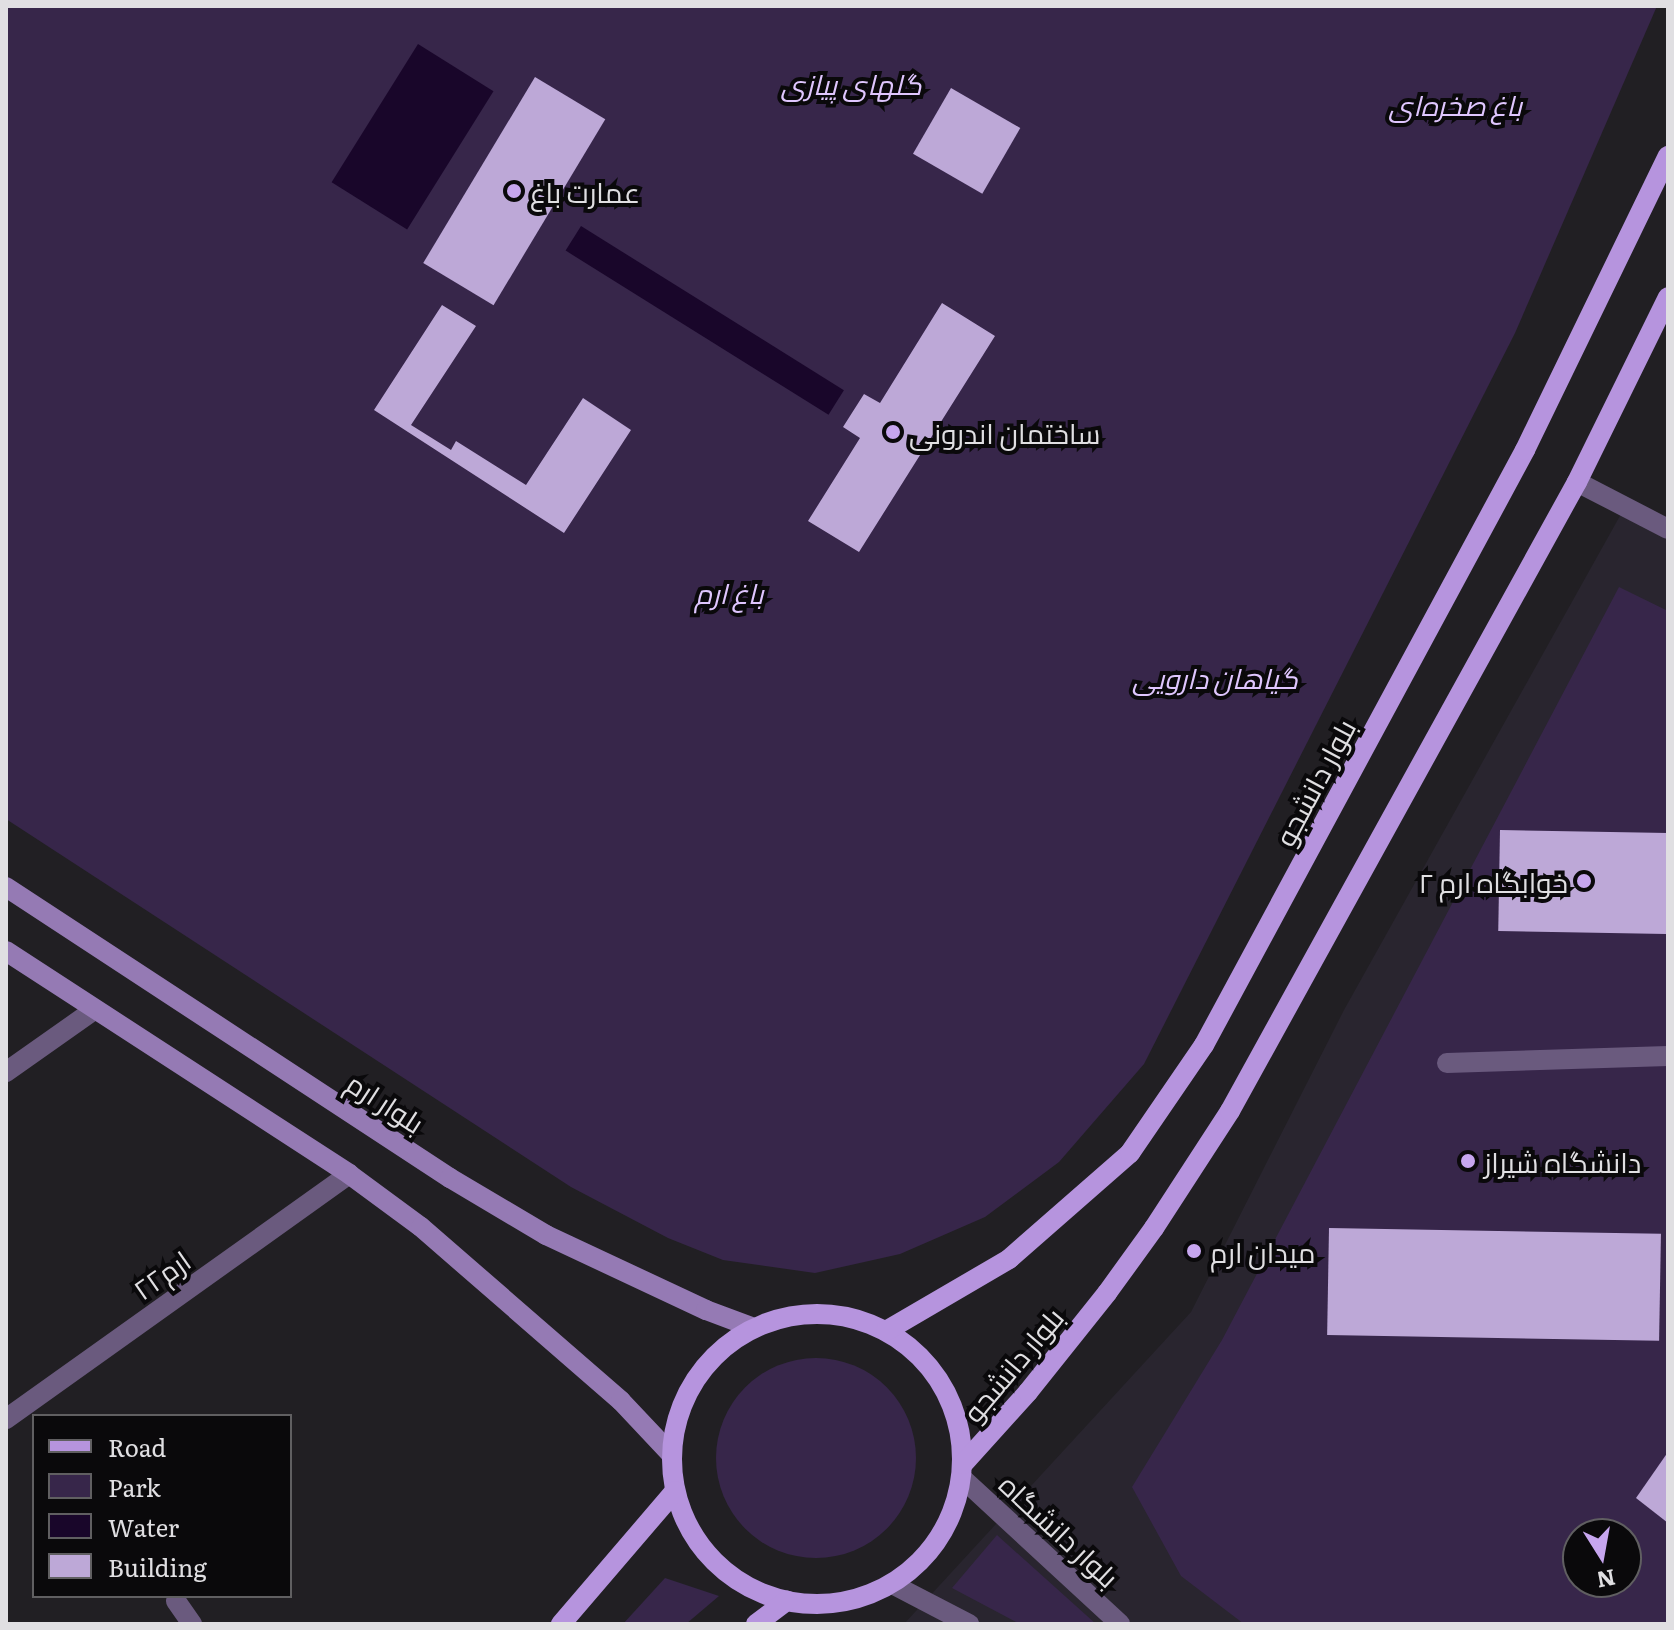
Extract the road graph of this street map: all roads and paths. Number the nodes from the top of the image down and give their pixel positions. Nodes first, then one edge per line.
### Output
1 (1668, 156) edge
2 (1668, 297) edge
3 (1577, 482) junction
4 (1668, 529) edge
5 (6, 887) edge
6 (6, 951) edge
7 (94, 1010) junction
8 (1668, 1056) edge
9 (1447, 1063) dead end
10 (6, 1072) edge
11 (349, 1174) junction
12 (754, 1328) junction
13 (886, 1331) junction
14 (6, 1419) edge
15 (671, 1454) junction
16 (962, 1471) junction
17 (675, 1491) junction
18 (892, 1584) junction
19 (176, 1601) dead end
20 (787, 1601) junction
21 (192, 1624) edge
22 (561, 1624) edge
23 (756, 1624) edge
24 (969, 1624) edge
25 (1120, 1624) edge

1 - 13 main road, بلوار دانشجو
2 - 3 main road, بلوار دانشجو
3 - 4 street
3 - 16 main road, بلوار دانشجو
5 - 12 main road, بلوار ارم
6 - 7 main road
7 - 10 street
7 - 11 main road
8 - 9 street
11 - 14 street, ارم۲۲
11 - 15 main road
12 - 13 main road
12 - 15 main road
13 - 16 main road
15 - 17 main road
16 - 18 main road
16 - 25 street, بلوار دانشگاه
17 - 20 main road
17 - 22 main road
18 - 20 main road
18 - 24 street
19 - 21 street
20 - 23 main road

